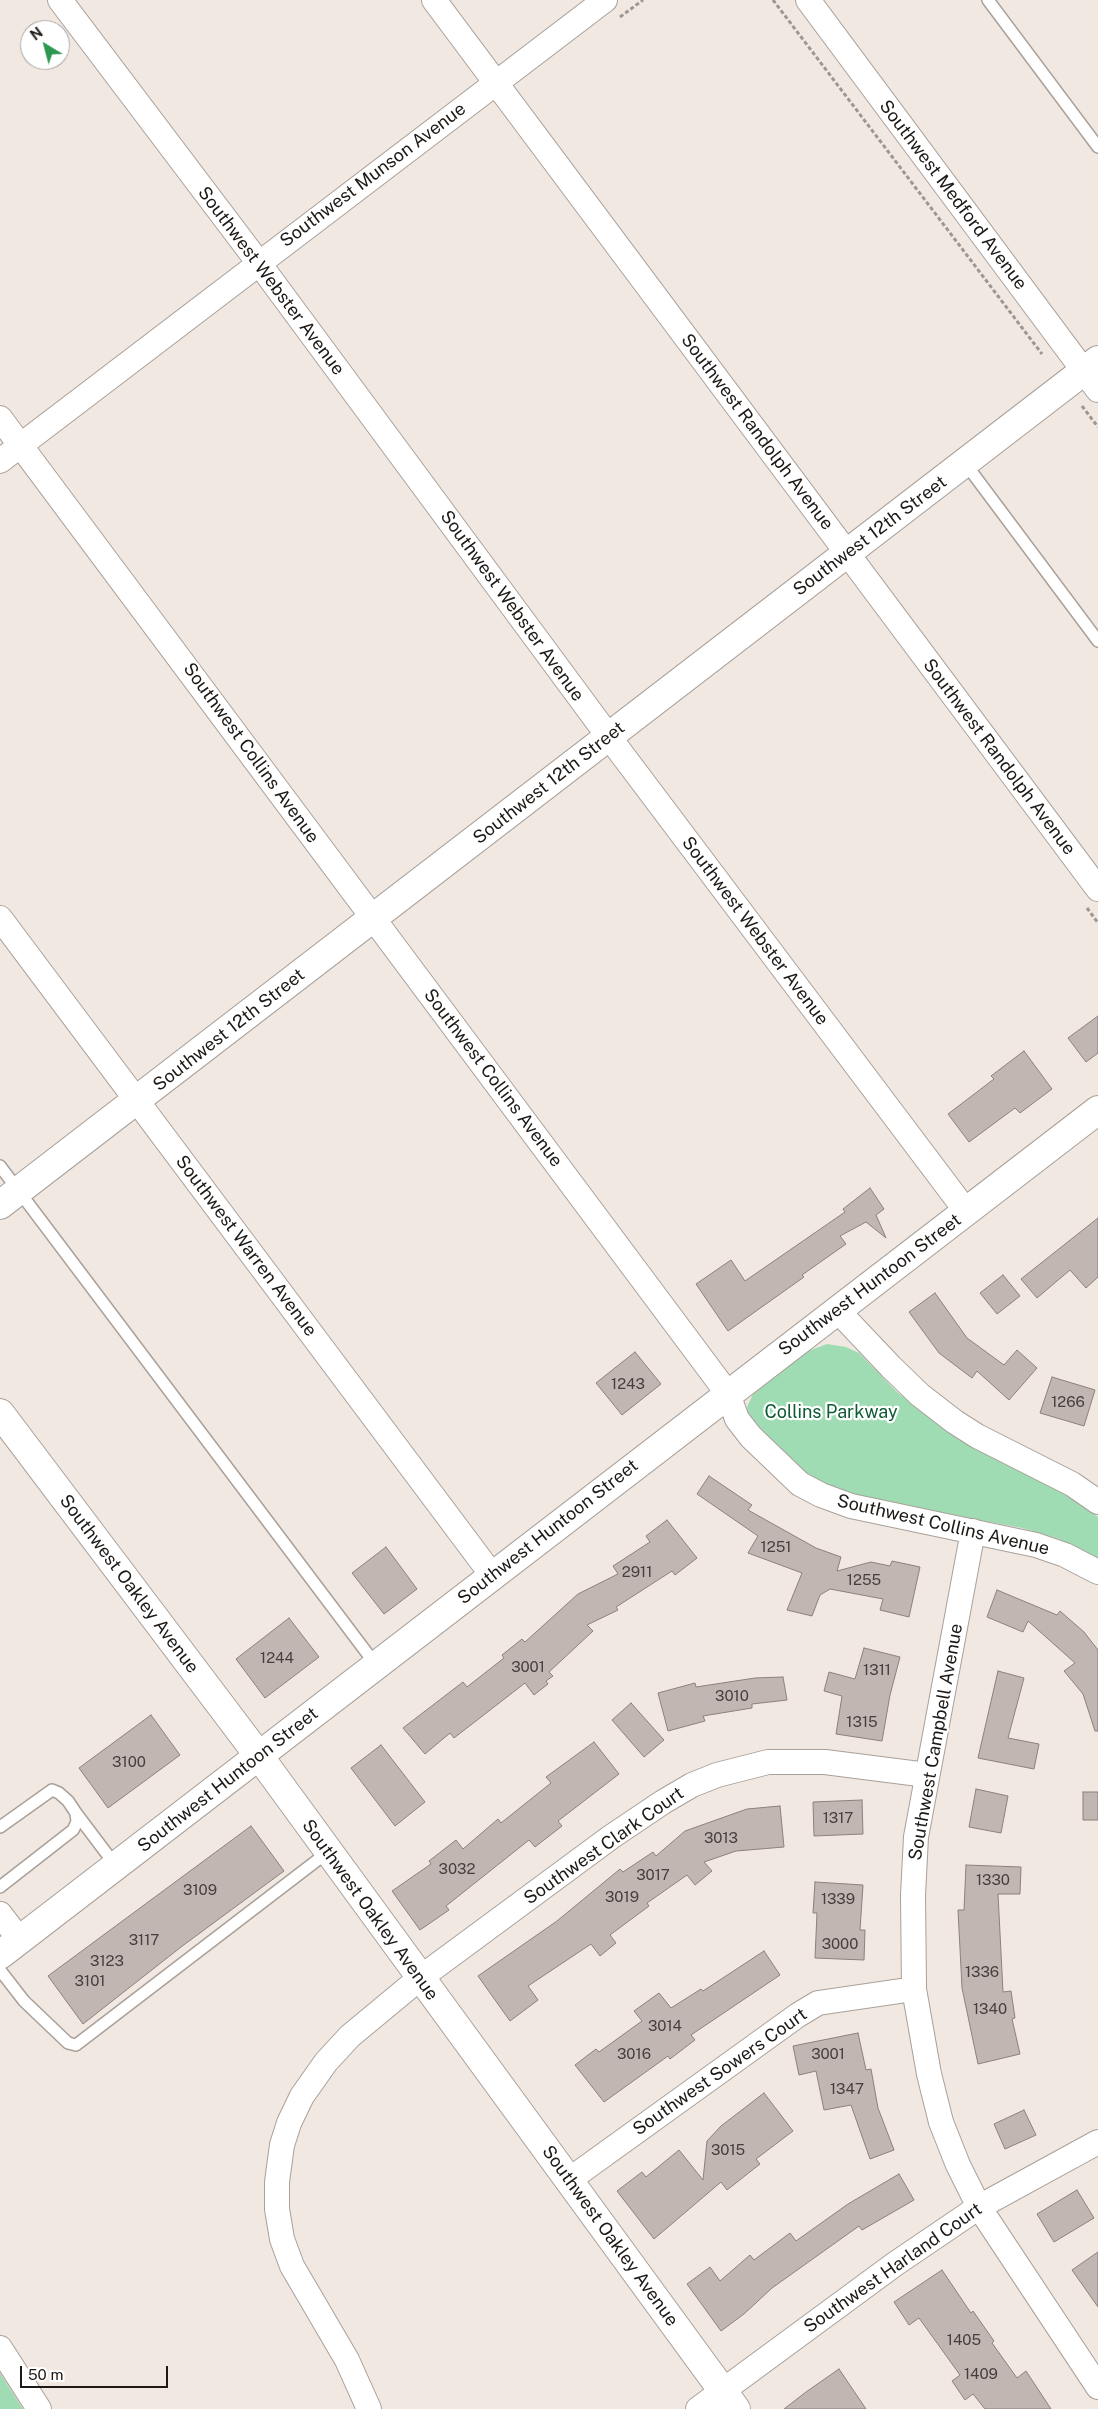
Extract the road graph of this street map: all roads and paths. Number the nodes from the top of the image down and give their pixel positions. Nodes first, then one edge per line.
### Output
1 (60, 0) edge
2 (434, 0) edge
3 (605, 0) edge
4 (773, 0) edge
5 (808, 0) edge
6 (988, 0) edge
7 (496, 82) junction
8 (1098, 147) edge
9 (258, 262) junction
10 (1042, 355) dead end
11 (1094, 378) edge
12 (0, 418) edge
13 (1098, 427) edge
14 (20, 445) junction
15 (0, 461) edge
16 (965, 463) junction
17 (847, 553) junction
18 (1098, 641) edge
19 (608, 737) junction
20 (1092, 898) edge
21 (0, 918) edge
22 (374, 918) junction
23 (1098, 923) edge
24 (138, 1101) junction
25 (1098, 1110) edge
26 (0, 1166) edge
27 (9, 1198) edge
28 (966, 1211) junction
29 (838, 1310) junction
30 (728, 1394) junction
31 (0, 1414) edge
32 (1098, 1502) edge
33 (973, 1531) junction
34 (1098, 1572) edge
35 (492, 1575) junction
36 (376, 1665) junction
37 (259, 1756) junction
38 (927, 1775) junction
39 (76, 1813) junction
40 (0, 1826) edge
41 (328, 1852) junction
42 (116, 1866) junction
43 (0, 1888) edge
44 (0, 1914) edge
45 (10, 1948) edge
46 (0, 1970) edge
47 (420, 1978) junction
48 (914, 1989) junction
49 (1098, 2142) edge
50 (568, 2180) junction
51 (979, 2208) junction
52 (0, 2348) edge
53 (1098, 2387) edge
54 (729, 2400) edge
55 (40, 2409) edge
56 (369, 2409) edge
57 (698, 2409) edge

1 - 9 street, Southwest Webster Avenue
2 - 7 street, Southwest Randolph Avenue
3 - 7 street, Southwest Munson Avenue
4 - 10 path
5 - 11 street, Southwest Medford Avenue
6 - 8 lane
7 - 9 street, Southwest Munson Avenue
7 - 17 street, Southwest Randolph Avenue
9 - 14 street, Southwest Munson Avenue
9 - 19 street, Southwest Webster Avenue
11 - 13 path
11 - 16 main road, Southwest 12th Street
12 - 14 street, Southwest Collins Avenue
14 - 15 street, Southwest Munson Avenue
14 - 22 street, Southwest Collins Avenue
16 - 17 main road, Southwest 12th Street
16 - 18 lane
17 - 19 main road, Southwest 12th Street
17 - 20 street, Southwest Randolph Avenue
19 - 22 main road, Southwest 12th Street
19 - 28 street, Southwest Webster Avenue
20 - 23 path
21 - 24 street, Southwest Warren Avenue
22 - 24 main road, Southwest 12th Street
22 - 30 street, Southwest Collins Avenue
24 - 27 main road, Southwest 12th Street
24 - 35 street, Southwest Warren Avenue
25 - 28 main road, Southwest Huntoon Street
26 - 27 lane
27 - 36 lane
28 - 29 main road, Southwest Huntoon Street
29 - 30 main road, Southwest Huntoon Street
29 - 32 street
30 - 33 street, Southwest Collins Avenue
30 - 35 main road, Southwest Huntoon Street
31 - 37 main road, Southwest Oakley Avenue
33 - 34 street, Southwest Collins Avenue
33 - 38 street, Southwest Campbell Avenue
35 - 36 main road, Southwest Huntoon Street
36 - 37 main road, Southwest Huntoon Street
37 - 41 main road, Southwest Oakley Avenue
37 - 42 main road, Southwest Huntoon Street
38 - 47 street, Southwest Clark Court
38 - 48 street, Southwest Campbell Avenue
39 - 40 lane
39 - 42 lane
39 - 43 lane
41 - 46 lane
41 - 47 main road, Southwest Oakley Avenue
42 - 45 main road, Southwest Huntoon Street
44 - 45 street
47 - 50 main road, Southwest Oakley Avenue
47 - 56 street, Southwest Clark Court
48 - 50 street, Southwest Sowers Court
48 - 51 street, Southwest Campbell Avenue
49 - 51 street, Southwest Harland Court
50 - 54 main road, Southwest Oakley Avenue
51 - 53 street, Southwest Campbell Avenue
51 - 54 street, Southwest Harland Court
52 - 55 street
54 - 57 street, Southwest Harland Court

